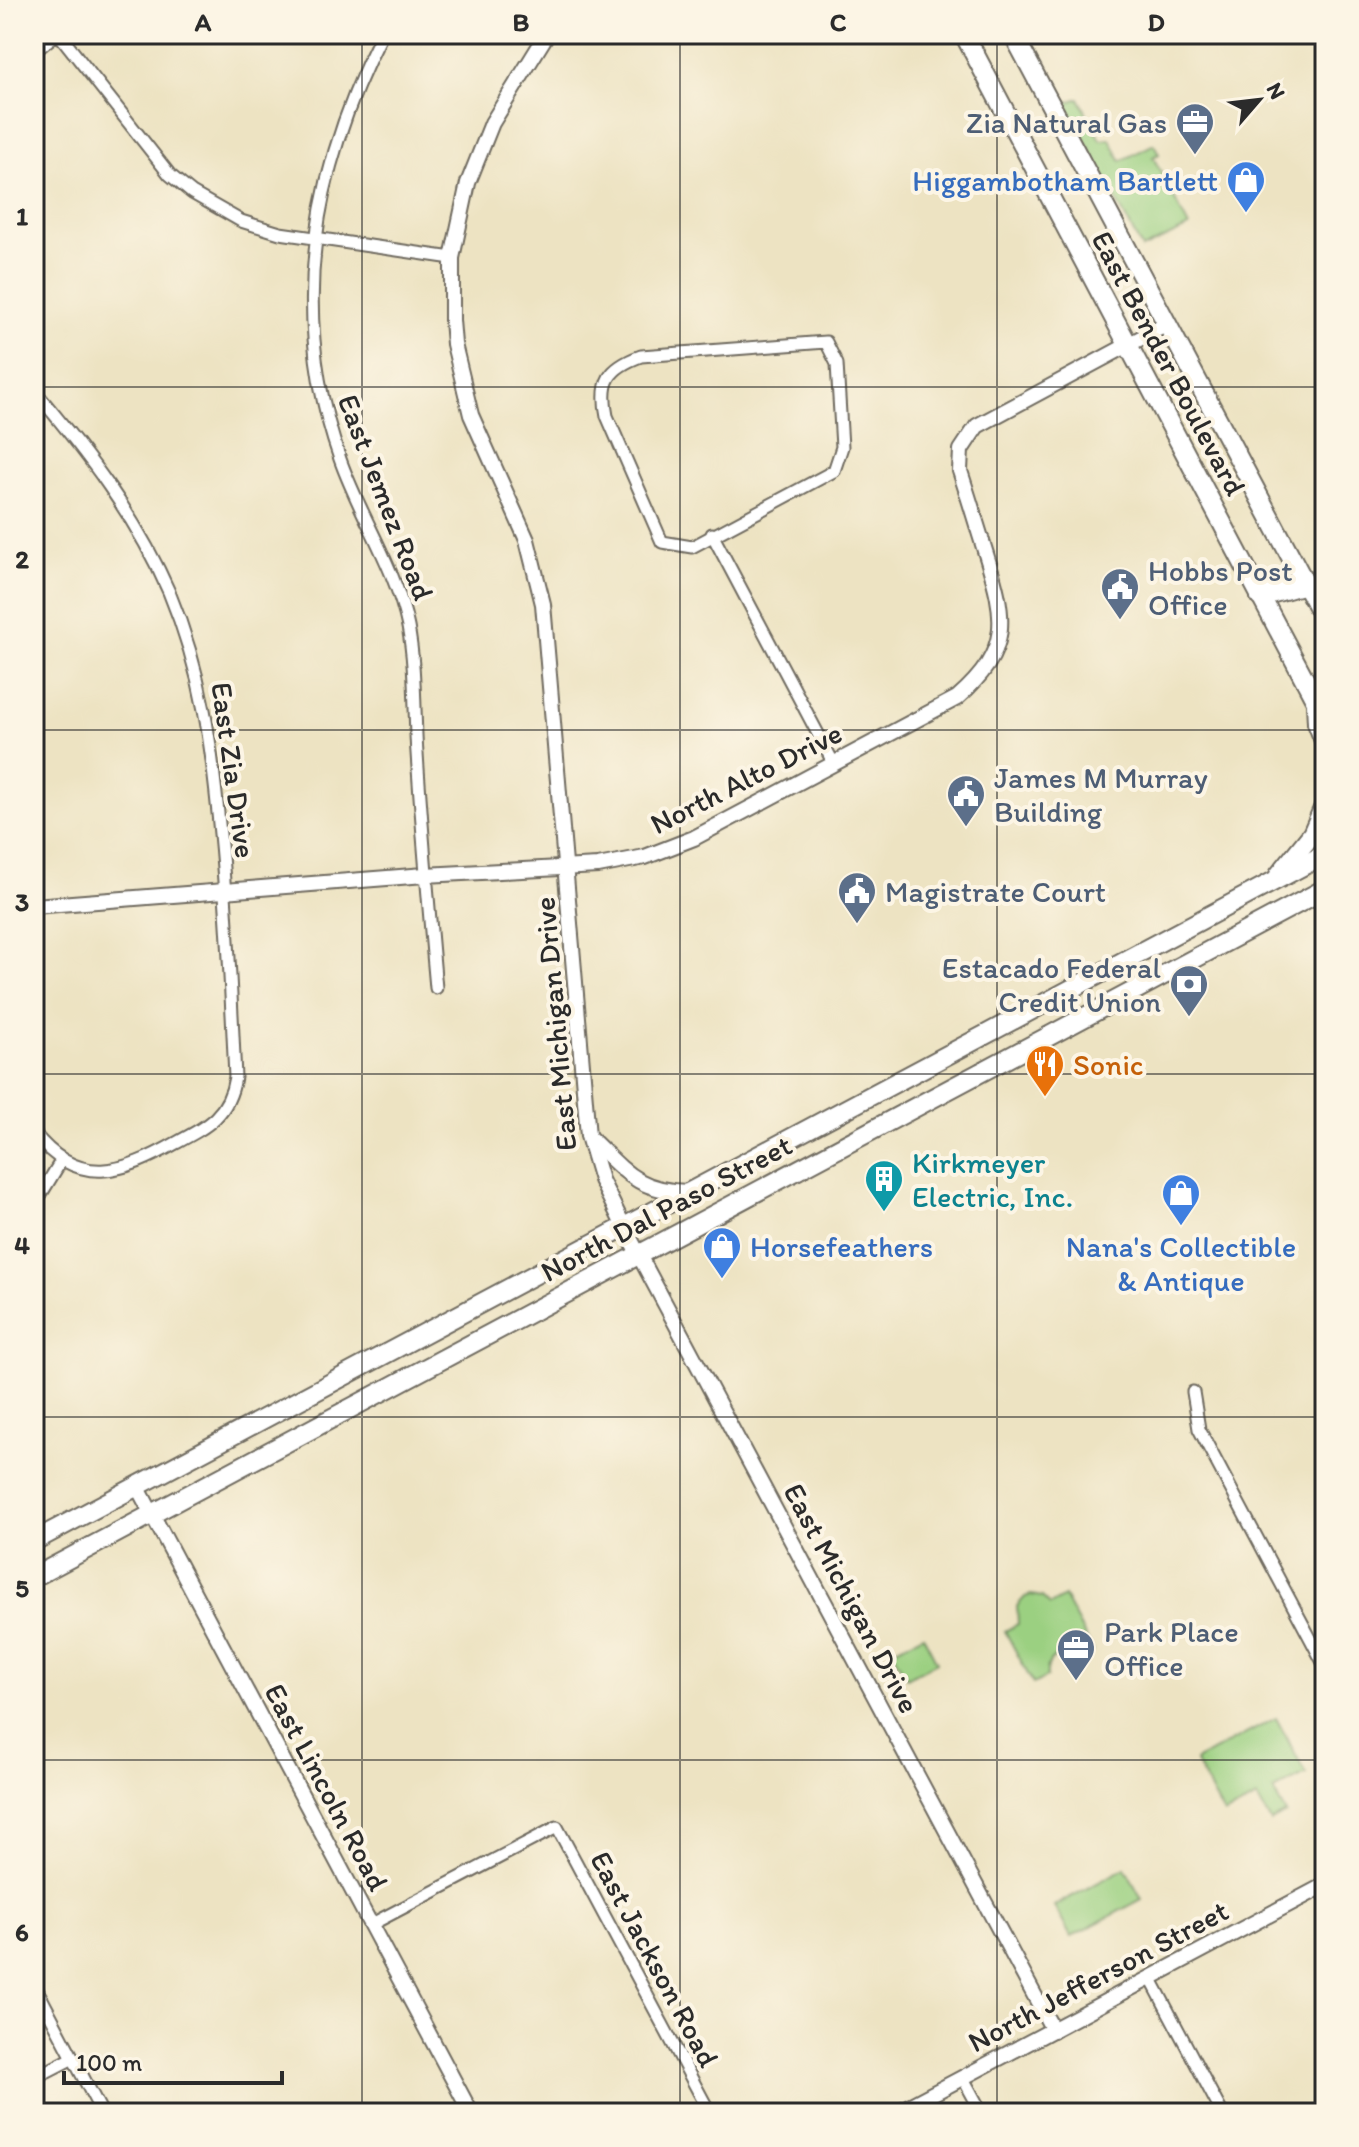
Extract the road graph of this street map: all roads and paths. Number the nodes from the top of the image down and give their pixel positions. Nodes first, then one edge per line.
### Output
1 (57, 34) edge
2 (382, 34) edge
3 (547, 34) edge
4 (964, 34) edge
5 (1013, 34) edge
6 (34, 52) edge
7 (314, 237) junction
8 (452, 258) junction
9 (1167, 324) junction
10 (1128, 344) junction
11 (34, 390) edge
12 (712, 534) junction
13 (1305, 584) junction
14 (1260, 597) junction
15 (1325, 621) edge
16 (1321, 710) edge
17 (1325, 743) edge
18 (834, 764) junction
19 (1325, 804) edge
20 (1325, 854) edge
21 (567, 868) junction
22 (425, 875) junction
23 (1276, 880) junction
24 (1325, 889) edge
25 (225, 891) junction
26 (34, 906) edge
27 (436, 988) dead end
28 (34, 1133) edge
29 (588, 1136) junction
30 (61, 1161) junction
31 (689, 1192) junction
32 (41, 1194) dead end
33 (624, 1227) junction
34 (639, 1255) junction
35 (1193, 1392) dead end
36 (137, 1486) junction
37 (152, 1514) junction
38 (34, 1541) edge
39 (34, 1577) edge
40 (1325, 1666) edge
41 (1325, 1885) edge
42 (370, 1925) junction
43 (1150, 1977) junction
44 (34, 1984) edge
45 (1053, 2030) junction
46 (73, 2058) junction
47 (34, 2078) edge
48 (963, 2078) junction
49 (102, 2113) edge
50 (471, 2113) edge
51 (710, 2113) edge
52 (896, 2113) edge
53 (982, 2113) edge
54 (1222, 2113) edge

1 - 6 street
1 - 7 street
2 - 7 street, East Jemez Road
3 - 8 street, East Michigan Drive
4 - 10 main road, East Bender Boulevard
5 - 9 main road, East Bender Boulevard
7 - 8 street
7 - 22 street, East Jemez Road
8 - 21 street, East Michigan Drive
9 - 10 street, North Alto Drive
9 - 13 main road, East Bender Boulevard
10 - 14 main road, East Bender Boulevard
10 - 18 street, North Alto Drive
11 - 25 street, East Zia Drive
12 - 12 street
12 - 18 street
13 - 14 main road
13 - 15 main road, East Bender Boulevard
14 - 16 main road, East Bender Boulevard
16 - 17 main road, East Bender Boulevard
18 - 21 street, North Alto Drive
19 - 23 main road
20 - 23 main road, North Dal Paso Street
21 - 22 street, North Alto Drive
21 - 29 street, East Michigan Drive
22 - 25 street, North Alto Drive
22 - 27 street, East Jemez Road
23 - 31 main road, North Dal Paso Street
24 - 34 main road, North Dal Paso Street
25 - 26 street, North Alto Drive
25 - 30 street, East Zia Drive
28 - 30 street
29 - 31 street
29 - 33 street, East Michigan Drive
30 - 32 street
31 - 33 main road, North Dal Paso Street
33 - 34 street, East Michigan Drive
33 - 36 main road, North Dal Paso Street
34 - 37 main road, North Dal Paso Street
34 - 45 street, East Michigan Drive
35 - 40 street
36 - 37 street, East Lincoln Road
36 - 38 main road, North Dal Paso Street
37 - 39 main road, North Dal Paso Street
37 - 42 street, East Lincoln Road
41 - 43 street, North Jefferson Street
42 - 50 street, East Lincoln Road
42 - 51 street, East Jackson Road
43 - 45 street, North Jefferson Street
43 - 54 street
44 - 46 street
45 - 48 street, North Jefferson Street
46 - 47 street
46 - 49 street
48 - 52 street, North Jefferson Street
48 - 53 street

